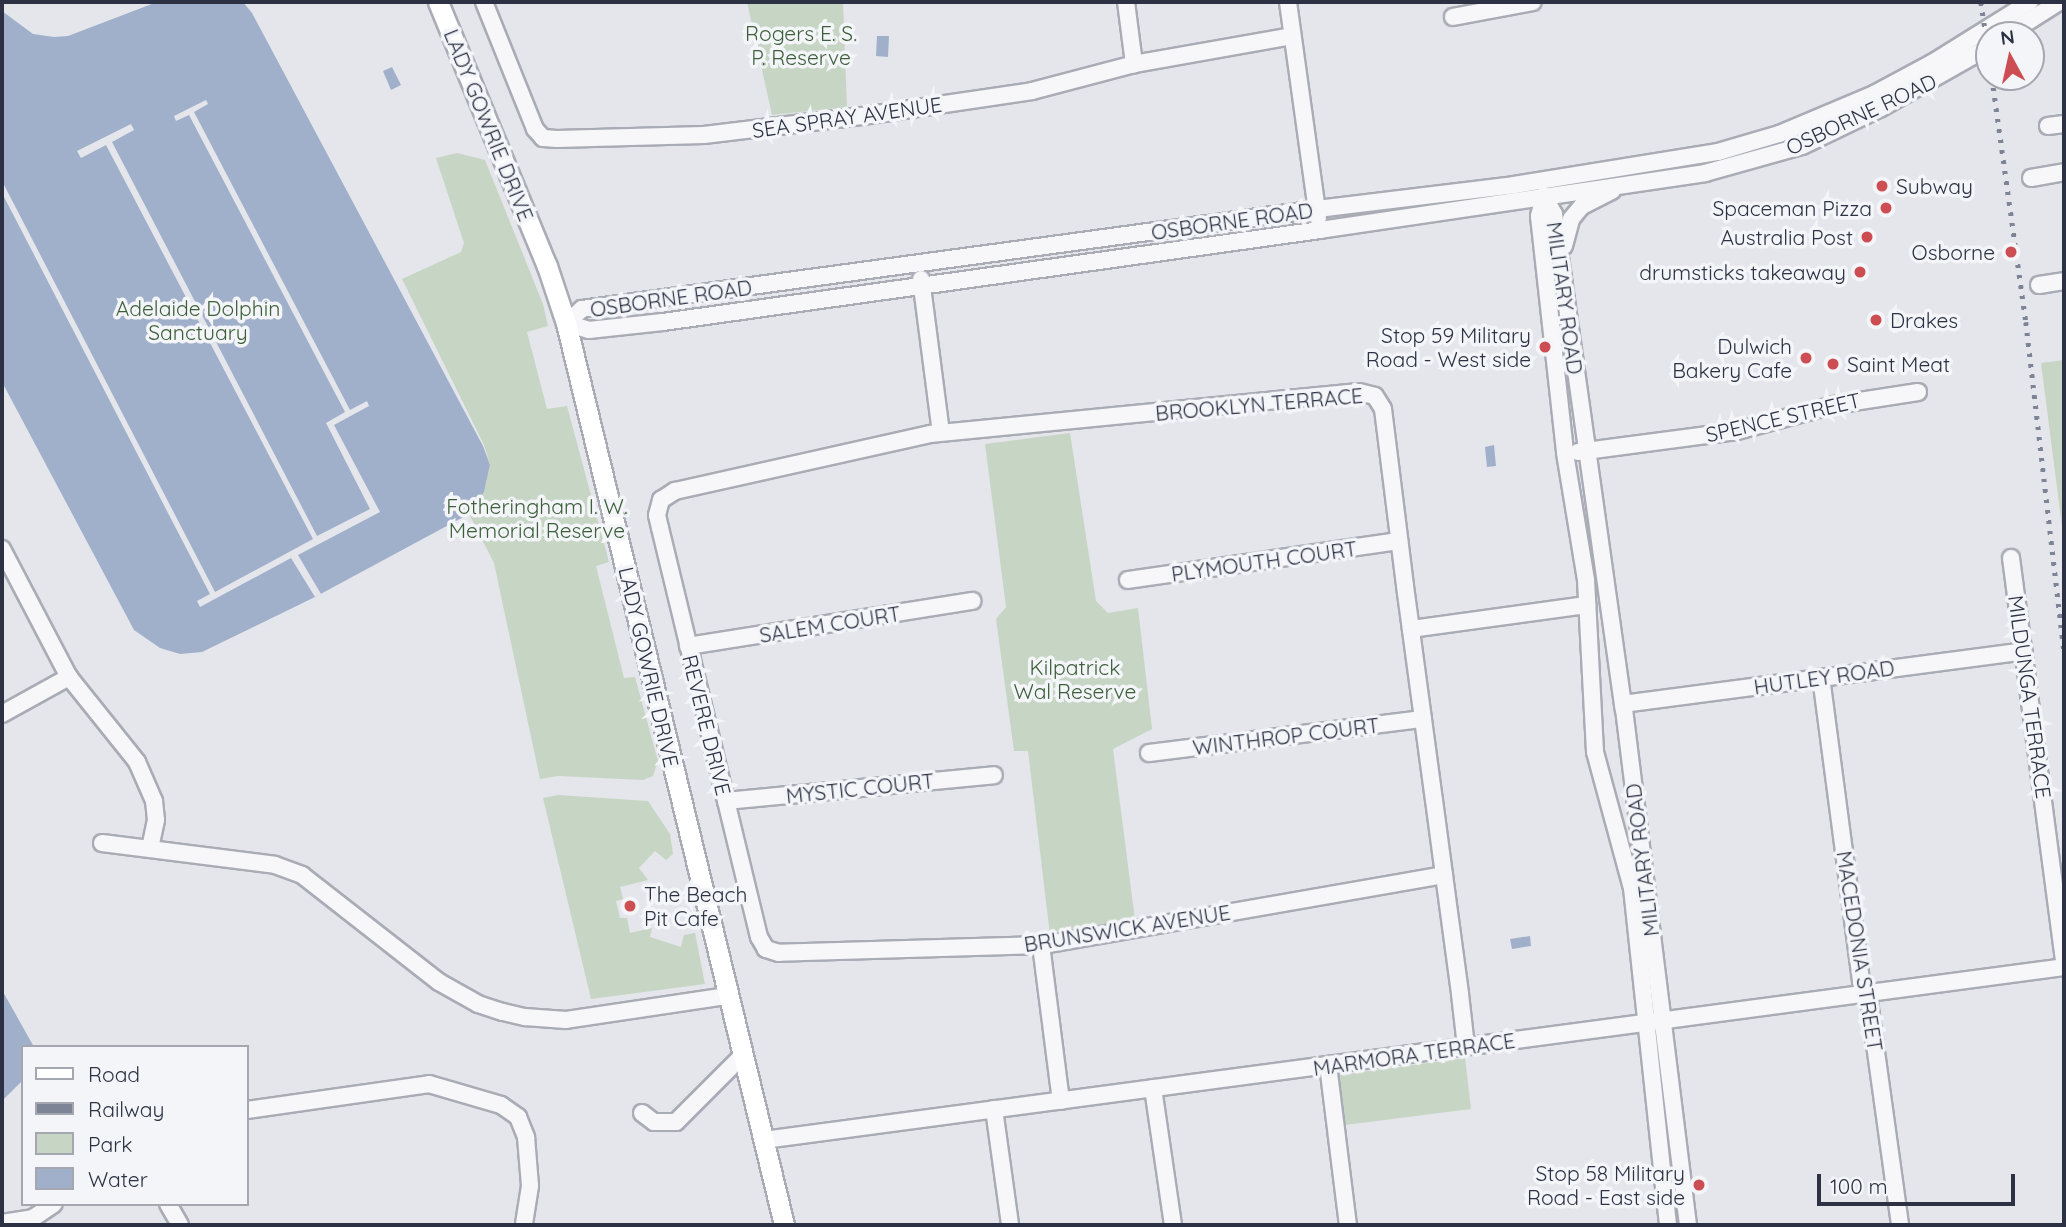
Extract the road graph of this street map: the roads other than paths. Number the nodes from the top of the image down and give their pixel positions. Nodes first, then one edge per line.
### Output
1 (438, 2) edge
2 (484, 2) edge
3 (1126, 2) edge
4 (1288, 2) edge
5 (2029, 2) edge
6 (2059, 2) edge
7 (1523, 3) edge
8 (1454, 17) dead end
9 (2029, 21) edge
10 (1293, 36) junction
11 (1975, 55) edge
12 (1134, 64) junction
13 (1817, 120) junction
14 (2064, 124) edge
15 (2048, 126) dead end
16 (1779, 134) junction
17 (1801, 146) junction
18 (2064, 173) edge
19 (1568, 177) junction
20 (2031, 178) dead end
21 (1623, 185) junction
22 (1512, 193) junction
23 (1544, 196) junction
24 (1317, 209) junction
25 (1320, 230) junction
26 (919, 264) junction
27 (1553, 264) junction
28 (2064, 281) edge
29 (2039, 285) dead end
30 (922, 287) junction
31 (566, 323) junction
32 (1918, 392) dead end
33 (942, 432) junction
34 (1587, 451) junction
35 (1565, 453) junction
36 (661, 500) joint
37 (1399, 541) junction
38 (2, 549) edge
39 (2011, 558) dead end
40 (1128, 580) dead end
41 (972, 601) dead end
42 (1587, 605) junction
43 (1411, 629) junction
44 (688, 646) junction
45 (2024, 651) junction
46 (69, 677) junction
47 (1821, 677) junction
48 (1623, 704) junction
49 (2, 714) edge
50 (1423, 719) junction
51 (1149, 753) dead end
52 (994, 775) dead end
53 (726, 801) junction
54 (102, 844) dead end
55 (150, 848) junction
56 (1444, 875) junction
57 (1041, 946) junction
58 (766, 949) joint
59 (2064, 961) edge
60 (2064, 967) edge
61 (1868, 994) junction
62 (726, 996) junction
63 (1655, 1022) junction
64 (1466, 1047) junction
65 (744, 1054) junction
66 (1328, 1065) junction
67 (1153, 1088) junction
68 (1061, 1101) junction
69 (248, 1110) edge
70 (994, 1110) junction
71 (642, 1114) dead end
72 (764, 1140) junction
73 (51, 1206) edge
74 (169, 1206) edge
75 (2, 1223) edge
76 (180, 1225) edge
77 (524, 1225) edge
78 (784, 1225) edge
79 (1010, 1225) edge
80 (1173, 1225) edge
81 (1348, 1225) edge
82 (1668, 1225) edge
83 (1688, 1225) edge
84 (1900, 1225) edge

1 - 31 main road, LADY GOWRIE DRIVE
2 - 12 street, SEA SPRAY AVENUE
3 - 12 street
4 - 10 street
5 - 13 street, OSBORNE ROAD
6 - 9 street
7 - 8 street
10 - 12 street, SEA SPRAY AVENUE
10 - 24 street
11 - 17 street, OSBORNE ROAD
13 - 16 street, OSBORNE ROAD
13 - 17 street
14 - 15 street
16 - 17 street
16 - 19 street, OSBORNE ROAD
17 - 21 street, OSBORNE ROAD
18 - 20 street
19 - 22 street, OSBORNE ROAD
19 - 23 street
21 - 23 street, OSBORNE ROAD
21 - 27 street
22 - 23 street
22 - 24 street, OSBORNE ROAD
22 - 25 street, OSBORNE ROAD
22 - 27 street
23 - 27 street, MILITARY ROAD
24 - 25 street
24 - 26 street, OSBORNE ROAD
25 - 30 street, OSBORNE ROAD
26 - 30 street
26 - 31 street, OSBORNE ROAD
27 - 34 street, MILITARY ROAD
27 - 35 street, MILITARY ROAD
28 - 29 street
30 - 31 street, OSBORNE ROAD
30 - 33 street
31 - 62 main road, LADY GOWRIE DRIVE
32 - 34 street, SPENCE STREET
33 - 36 street, BROOKLYN TERRACE
33 - 37 street, BROOKLYN TERRACE
34 - 35 street, SPENCE STREET
34 - 48 street, MILITARY ROAD
35 - 42 street, MILITARY ROAD
36 - 44 street, REVERE DRIVE
37 - 40 street, PLYMOUTH COURT
37 - 43 street, BROOKLYN TERRACE
38 - 46 street
39 - 45 street, MILDUNGA TERRACE
41 - 44 street, SALEM COURT
42 - 43 street
42 - 63 street, MILITARY ROAD
43 - 50 street, BROOKLYN TERRACE
44 - 53 street, REVERE DRIVE
45 - 47 street, HUTLEY ROAD
45 - 59 street, MILDUNGA TERRACE
46 - 49 street
46 - 55 street
47 - 48 street, HUTLEY ROAD
47 - 61 street, MACEDONIA STREET
48 - 63 street, MILITARY ROAD
50 - 51 street, WINTHROP COURT
50 - 56 street, BROOKLYN TERRACE
52 - 53 street, MYSTIC COURT
53 - 58 street, REVERE DRIVE
54 - 55 street
55 - 62 street
56 - 57 street, BRUNSWICK AVENUE
56 - 64 street, BROOKLYN TERRACE
57 - 58 street, BRUNSWICK AVENUE
57 - 68 street
60 - 61 street, MARMORA TERRACE
61 - 63 street, MARMORA TERRACE
61 - 84 street, MACEDONIA STREET
62 - 65 main road, LADY GOWRIE DRIVE
63 - 64 street, MARMORA TERRACE
63 - 82 street, MILITARY ROAD
63 - 83 street, MILITARY ROAD
64 - 66 street, MARMORA TERRACE
65 - 71 street
65 - 72 main road, LADY GOWRIE DRIVE
66 - 67 street, MARMORA TERRACE
66 - 81 street
67 - 68 street, MARMORA TERRACE
67 - 80 street
68 - 70 street, MARMORA TERRACE
69 - 77 street
70 - 72 street, MARMORA TERRACE
70 - 79 street
72 - 78 main road, LADY GOWRIE DRIVE
73 - 75 street
74 - 76 street

